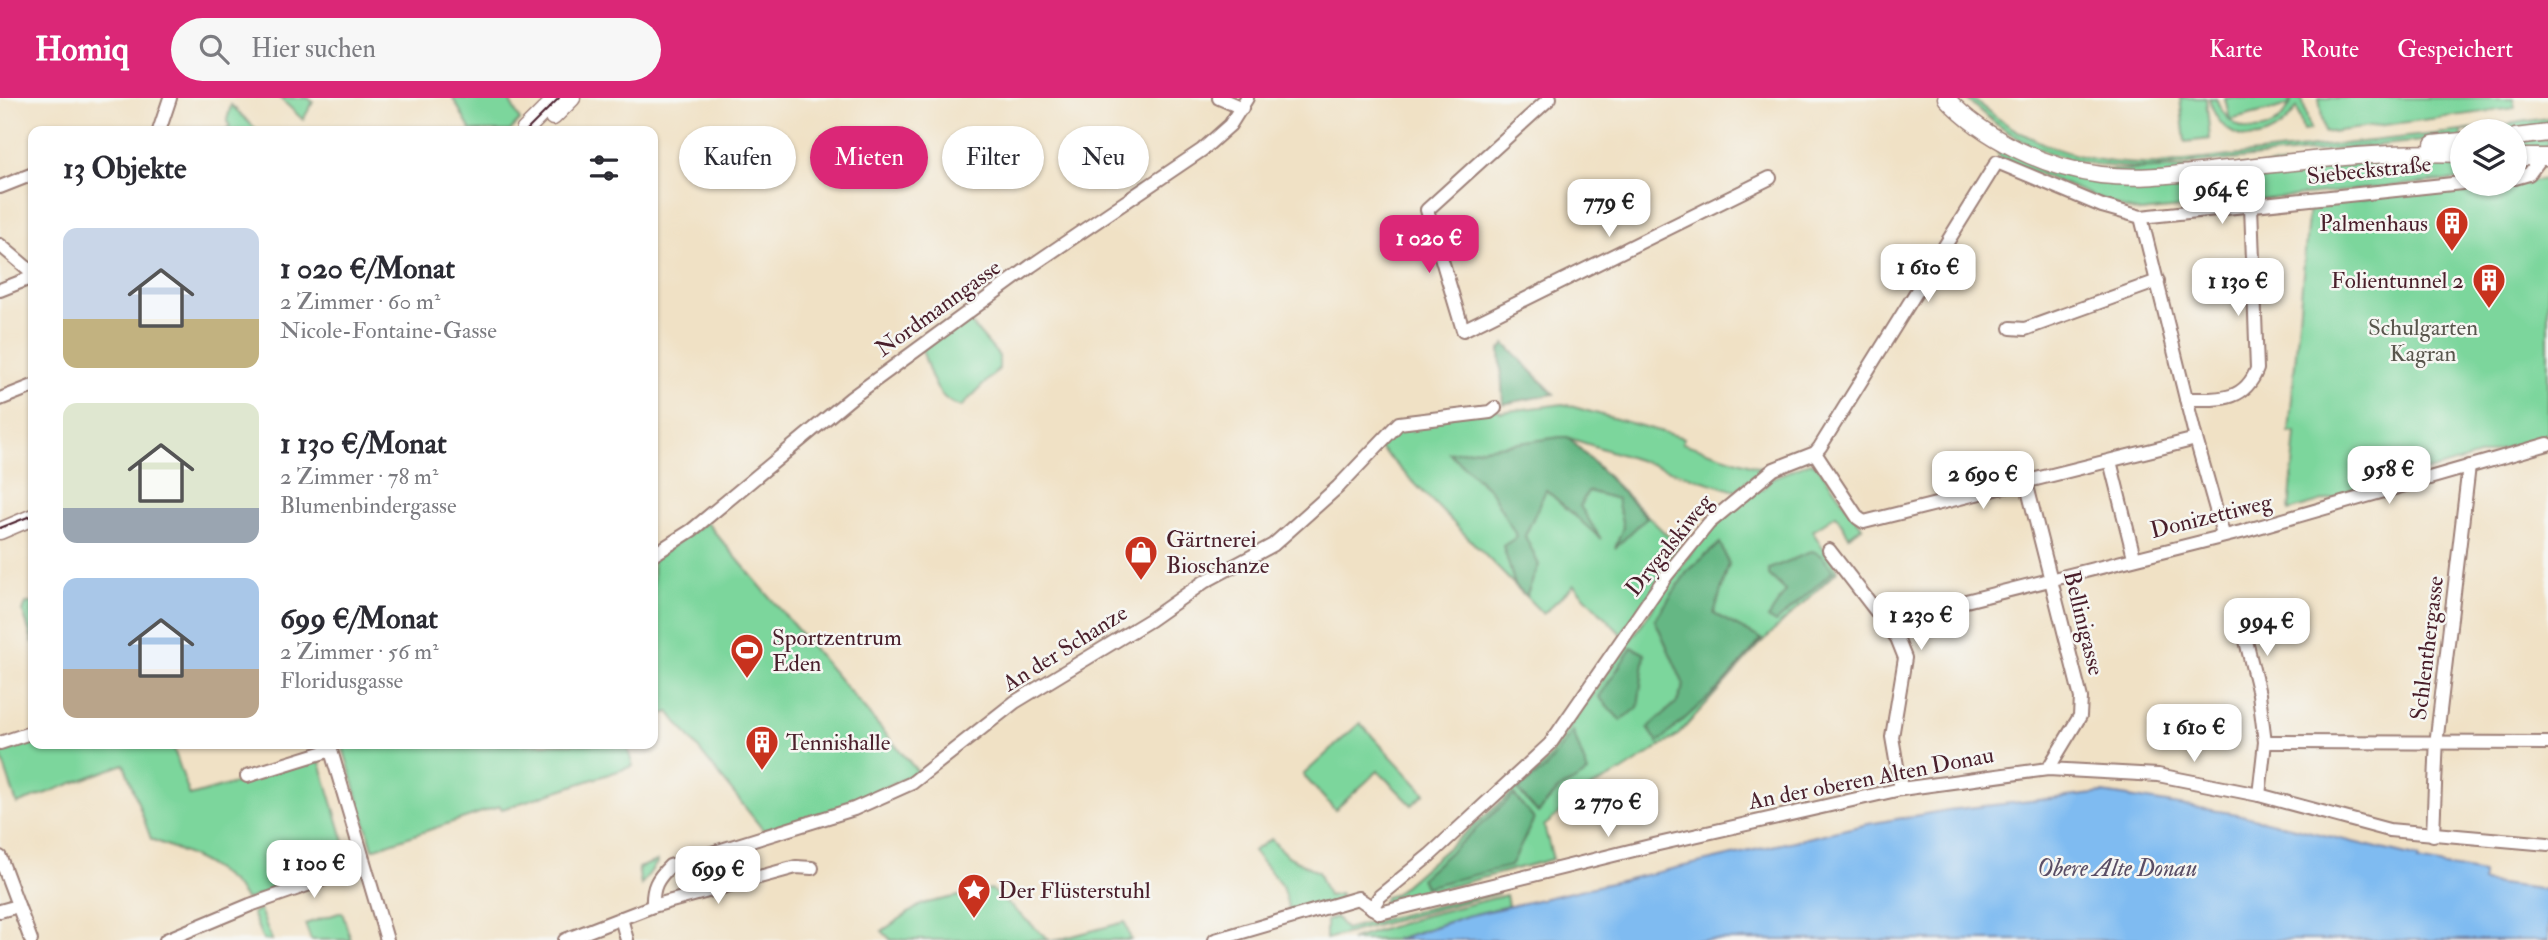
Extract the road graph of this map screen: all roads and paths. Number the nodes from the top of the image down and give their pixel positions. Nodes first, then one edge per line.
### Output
1 (170, 98) edge
2 (557, 98) edge
3 (572, 98) edge
4 (1219, 98) edge
5 (1550, 98) edge
6 (1946, 98) edge
7 (1959, 98) edge
8 (1244, 103) edge
9 (161, 126) edge
10 (529, 126) edge
11 (544, 126) edge
12 (2548, 133) edge
13 (2527, 135) edge
14 (2450, 142) edge
15 (2013, 144) junction
16 (2450, 153) edge
17 (2527, 157) edge
18 (2545, 158) edge
19 (2527, 175) edge
20 (28, 176) edge
21 (1770, 178) dead end
22 (2450, 184) edge
23 (0, 187) edge
24 (2251, 206) junction
25 (2141, 217) junction
26 (0, 246) edge
27 (28, 271) edge
28 (28, 277) edge
29 (2158, 281) junction
30 (0, 290) edge
31 (2011, 328) dead end
32 (28, 388) edge
33 (0, 399) edge
34 (2186, 399) junction
35 (1495, 408) dead end
36 (2196, 439) junction
37 (2548, 444) edge
38 (1815, 453) junction
39 (2110, 461) junction
40 (2469, 466) junction
41 (2026, 482) junction
42 (28, 519) edge
43 (0, 531) edge
44 (2223, 534) junction
45 (1829, 550) dead end
46 (658, 552) edge
47 (2134, 557) junction
48 (2051, 578) junction
49 (2238, 608) dead end
50 (1882, 622) junction
51 (28, 734) edge
52 (2265, 742) junction
53 (0, 743) edge
54 (2440, 743) junction
55 (2548, 743) edge
56 (324, 749) edge
57 (331, 749) edge
58 (2048, 769) junction
59 (247, 776) dead end
60 (1901, 789) junction
61 (2259, 794) junction
62 (2433, 835) junction
63 (2548, 844) edge
64 (0, 857) edge
65 (364, 865) junction
66 (812, 868) dead end
67 (18, 906) junction
68 (653, 906) junction
69 (1372, 908) junction
70 (0, 911) edge
71 (621, 918) junction
72 (32, 940) edge
73 (166, 940) edge
74 (387, 940) edge
75 (565, 940) edge
76 (627, 940) edge
77 (1215, 940) edge

1 - 9 street
2 - 10 main road
3 - 11 main road
4 - 8 street
5 - 21 street
6 - 15 main road
7 - 15 main road
8 - 46 street, Nordmanngasse
12 - 13 main road
14 - 15 main road, Siebeckstraße
15 - 16 main road, Siebeckstraße
17 - 18 main road
18 - 19 street
20 - 23 street
22 - 24 street, Siebeckstraße
24 - 25 street, Siebeckstraße
24 - 34 street
25 - 29 street
25 - 38 street, Siebeckstraße
26 - 27 street
28 - 30 street
29 - 31 street
29 - 34 street
32 - 33 street
34 - 36 street
35 - 68 street, An der Schanze
36 - 39 street
36 - 44 street
37 - 40 street, Donizettiweg
38 - 41 street
38 - 69 street, Drygalskiweg
39 - 41 street
39 - 47 street
40 - 44 street, Donizettiweg
40 - 54 street, Schlenthergasse
41 - 48 street, Bellinigasse
42 - 43 main road
44 - 47 street, Donizettiweg
45 - 50 street
47 - 48 street, Donizettiweg
48 - 50 street, Donizettiweg
48 - 58 street, Bellinigasse
49 - 52 street
50 - 60 street
51 - 53 street
52 - 54 street
52 - 61 street
54 - 55 street
54 - 62 street, Schlenthergasse
56 - 59 street
57 - 65 street
58 - 60 street, An der oberen Alten Donau
58 - 61 street, An der oberen Alten Donau
60 - 69 street, An der oberen Alten Donau
61 - 62 street, An der oberen Alten Donau
62 - 63 street, An der oberen Alten Donau
64 - 67 street
65 - 73 street
65 - 74 street
66 - 68 street
67 - 70 street
67 - 72 street
68 - 71 street
69 - 77 street, An der oberen Alten Donau
71 - 75 street
71 - 76 street

